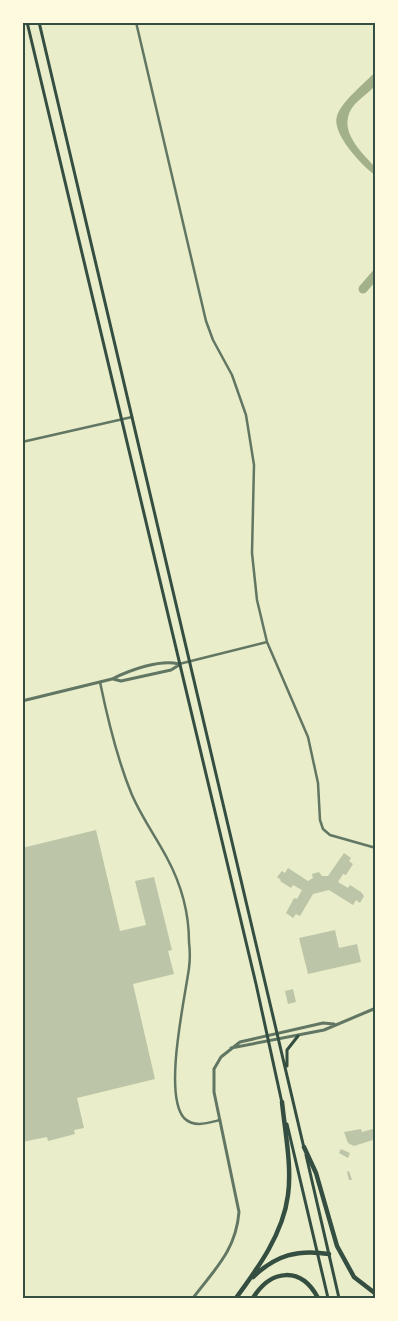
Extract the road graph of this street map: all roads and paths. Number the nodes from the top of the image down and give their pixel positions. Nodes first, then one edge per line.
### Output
1 (27, 22) edge
2 (39, 22) edge
3 (136, 22) edge
4 (132, 418) junction
5 (120, 420) junction
6 (22, 442) edge
7 (267, 642) junction
8 (189, 663) junction
9 (179, 664) junction
10 (112, 679) junction
11 (100, 682) junction
12 (22, 701) edge
13 (376, 848) edge
14 (376, 1008) edge
15 (334, 1024) junction
16 (278, 1034) junction
17 (267, 1036) junction
18 (298, 1036) junction
19 (279, 1040) junction
20 (269, 1042) junction
21 (231, 1048) junction
22 (286, 1072) junction
23 (282, 1102) junction
24 (220, 1120) junction
25 (304, 1146) junction
26 (317, 1252) junction
27 (329, 1254) junction
28 (248, 1282) junction
29 (376, 1294) edge
30 (193, 1298) edge
31 (236, 1298) edge
32 (253, 1298) edge
33 (318, 1298) edge
34 (328, 1298) edge
35 (339, 1298) edge

1 - 5 main road
2 - 4 main road
3 - 7 street
4 - 5 street
4 - 8 main road
5 - 6 street
5 - 9 main road
7 - 8 street
7 - 13 street
8 - 9 street
8 - 16 main road
9 - 10 street
9 - 10 street
9 - 17 main road
10 - 11 street
11 - 12 street
11 - 24 street
14 - 15 street
15 - 16 street
15 - 18 street
16 - 17 street
16 - 19 main road
17 - 20 main road
17 - 21 street
18 - 19 street
18 - 22 main road
19 - 20 street
19 - 22 main road
20 - 21 street
20 - 23 main road
21 - 24 street
22 - 25 main road
23 - 26 main road
23 - 28 highway
24 - 30 street
25 - 27 main road
25 - 29 highway
26 - 27 highway
26 - 28 highway
26 - 34 main road
27 - 35 main road
28 - 31 highway
32 - 33 highway

